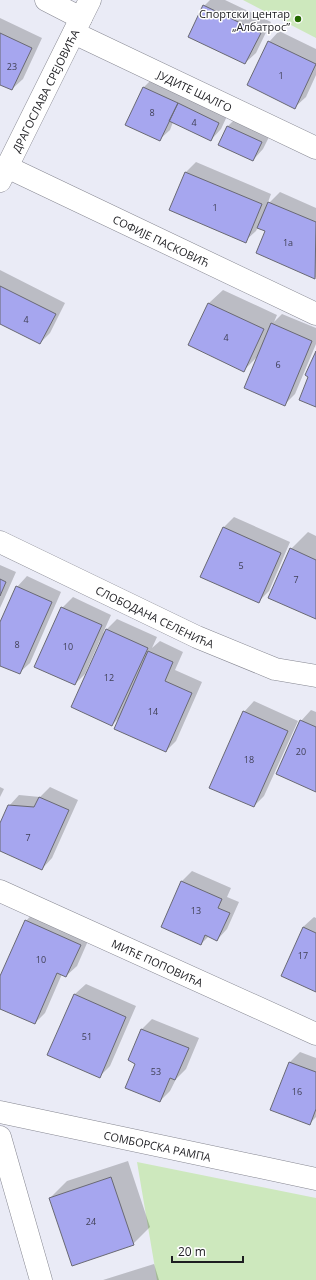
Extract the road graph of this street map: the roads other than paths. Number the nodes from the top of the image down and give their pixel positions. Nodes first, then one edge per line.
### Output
1 (46, 0) edge
2 (82, 17) edge
3 (316, 148) edge
4 (4, 174) edge
5 (316, 314) edge
6 (0, 542) edge
7 (316, 676) edge
8 (0, 891) edge
9 (316, 1034) edge
10 (0, 1112) edge
11 (0, 1137) edge
12 (316, 1179) edge
13 (41, 1280) edge

1 - 2 street, ЈУДИТЕ ШАЛГО
2 - 3 street, ЈУДИТЕ ШАЛГО
2 - 4 street, ДРАГОСЛАВА СРЕЈОВИЋА
4 - 5 street, СОФИЈЕ ПАСКОВИЋ
6 - 7 street, СЛОБОДАНА СЕЛЕНИЋА
8 - 9 street, МИЋЕ ПОПОВИЋА
10 - 12 street, СОМБОРСКА РАМПА
11 - 13 street

